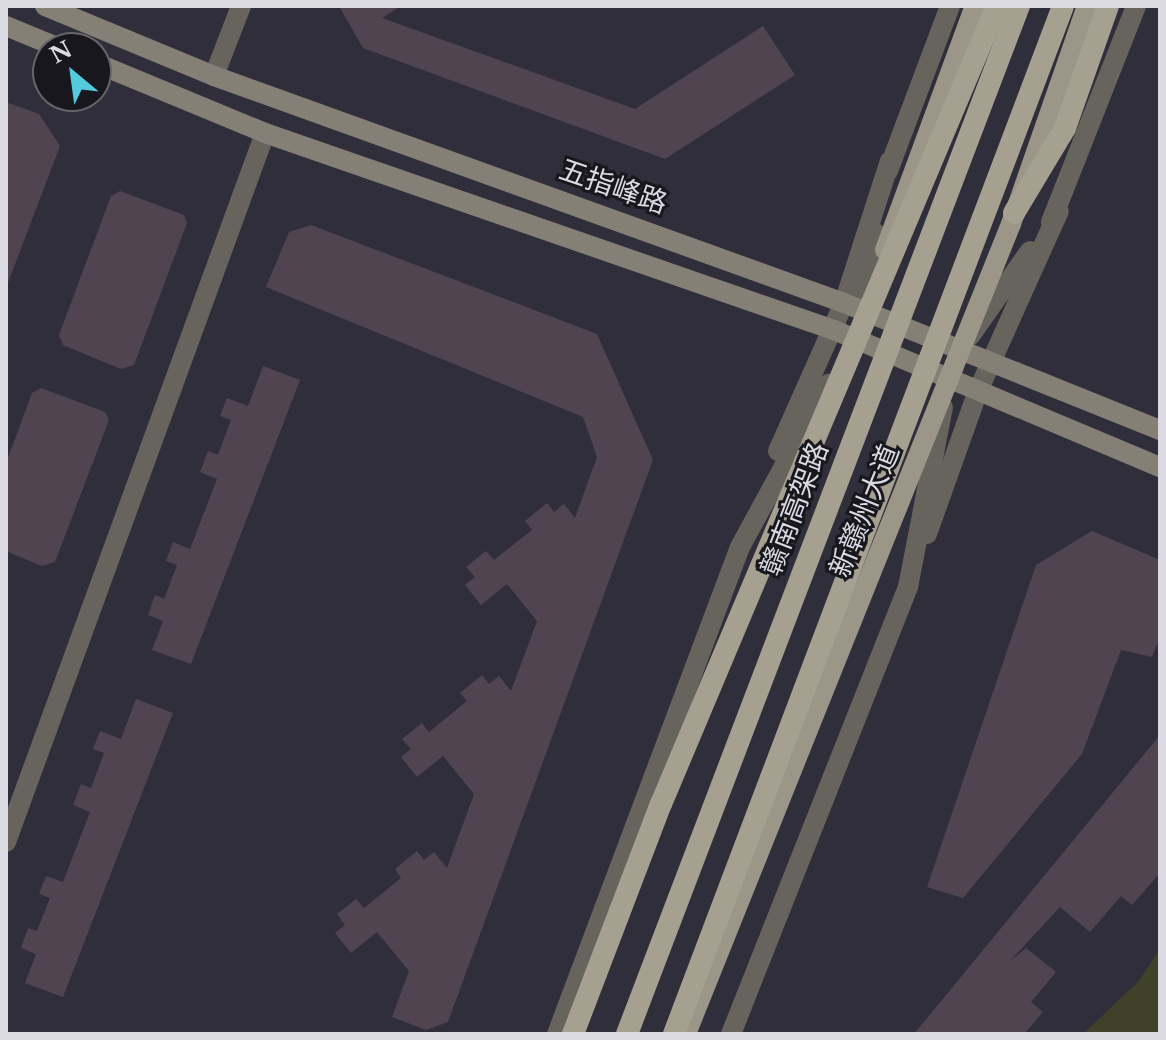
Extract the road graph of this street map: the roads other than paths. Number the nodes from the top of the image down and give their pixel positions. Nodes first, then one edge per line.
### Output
1 (45, 6) edge
2 (241, 6) edge
3 (950, 6) edge
4 (975, 6) edge
5 (997, 6) edge
6 (1019, 6) edge
7 (1063, 6) edge
8 (1087, 6) edge
9 (1108, 6) edge
10 (1136, 6) edge
11 (6, 26) edge
12 (32, 37) edge
13 (112, 70) edge
14 (214, 76) junction
15 (265, 133) junction
16 (890, 161) junction
17 (1059, 211) junction
18 (1014, 213) junction
19 (844, 303) junction
20 (865, 312) junction
21 (834, 330) junction
22 (855, 339) junction
23 (961, 349) junction
24 (991, 361) junction
25 (949, 380) junction
26 (978, 391) junction
27 (1160, 430) edge
28 (1160, 467) edge
29 (740, 547) junction
30 (908, 587) junction
31 (6, 842) edge
32 (557, 1034) edge
33 (574, 1034) edge
34 (627, 1034) edge
35 (674, 1034) edge
36 (686, 1034) edge
37 (731, 1034) edge

1 - 14 main road, 五指峰路
2 - 14 street
3 - 16 street
4 - 20 main road
5 - 33 highway, bridge
6 - 34 highway, 赣南高架路, bridge
7 - 35 highway, bridge
8 - 18 main road, 新赣州大道
9 - 18 highway
10 - 17 street
11 - 12 main road
13 - 15 main road
14 - 19 main road, 五指峰路
15 - 21 main road
15 - 31 street
16 - 19 street
16 - 20 street
17 - 23 street
17 - 24 street
18 - 23 main road, 新赣州大道
19 - 20 main road, 五指峰路
19 - 21 street
20 - 22 main road
20 - 23 main road, 五指峰路
21 - 22 main road
21 - 29 street
22 - 25 main road
22 - 29 street
22 - 33 main road
23 - 24 main road, 五指峰路
23 - 25 main road, 新赣州大道
24 - 26 street
24 - 27 main road, 五指峰路
25 - 26 main road
25 - 30 street
25 - 36 main road, 新赣州大道
26 - 28 main road
26 - 30 street
29 - 32 street
30 - 37 street

